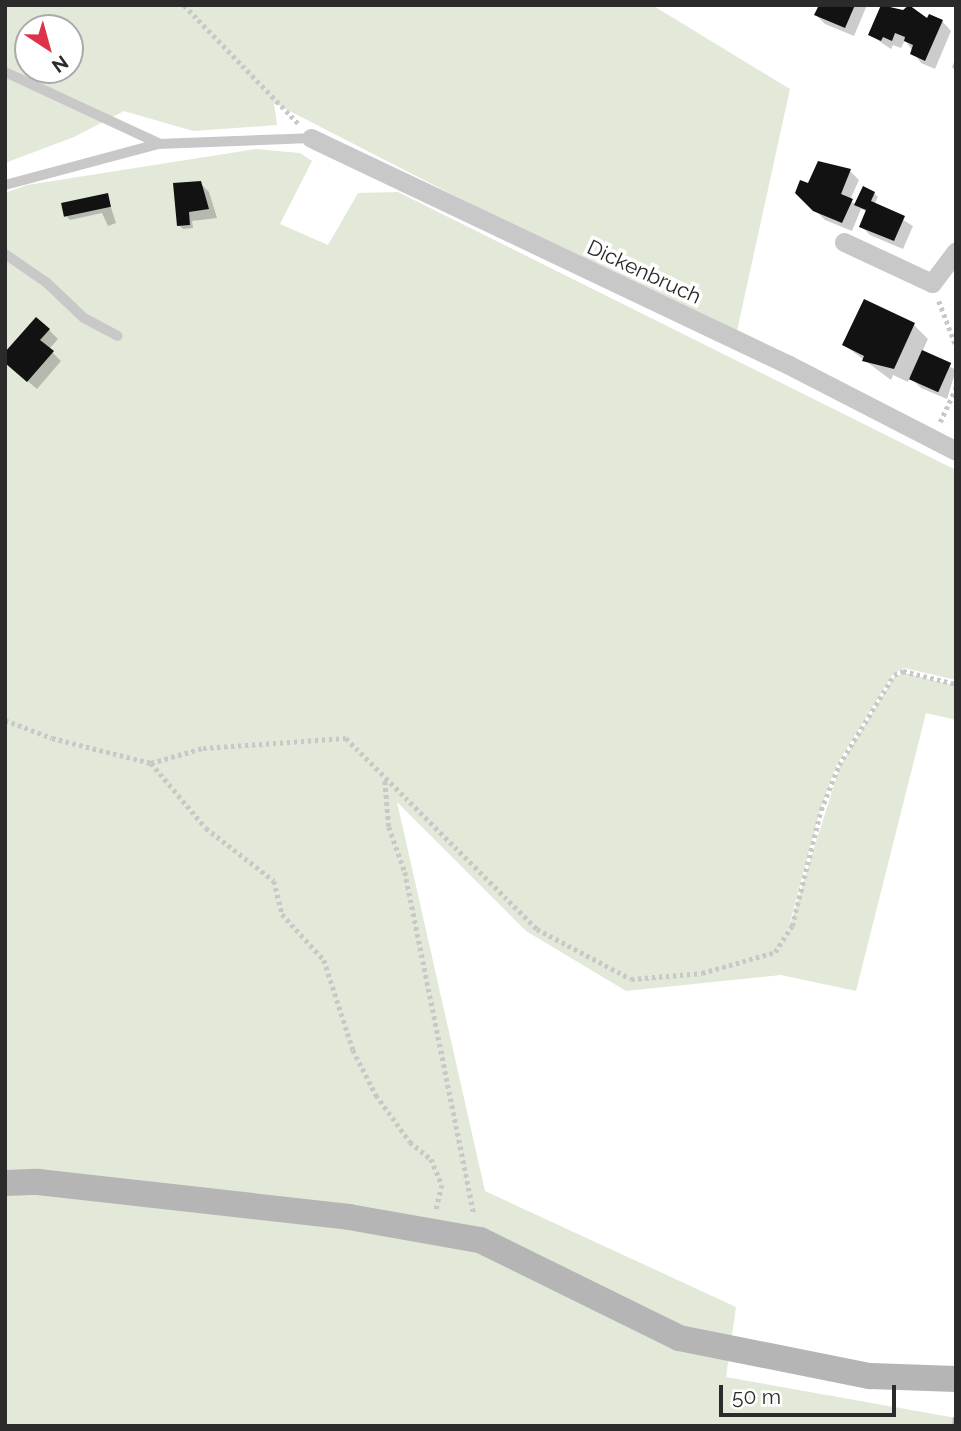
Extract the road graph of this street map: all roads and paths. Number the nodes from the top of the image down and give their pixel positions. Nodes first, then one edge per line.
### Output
1 (184, 5) edge
2 (5, 72) edge
3 (311, 138) junction
4 (158, 144) junction
5 (5, 185) edge
6 (844, 242) dead end
7 (956, 251) edge
8 (5, 254) edge
9 (932, 283) junction
10 (118, 336) dead end
11 (956, 346) edge
12 (956, 388) edge
13 (932, 439) junction
14 (956, 451) edge
15 (956, 684) edge
16 (5, 720) edge
17 (151, 763) junction
18 (385, 780) junction
19 (5, 1182) edge
20 (418, 1229) junction
21 (480, 1240) junction
22 (956, 1380) edge

1 - 3 path
2 - 4 lane
3 - 4 lane
3 - 13 street, Dickenbruch
4 - 5 lane
6 - 9 street
7 - 9 street
8 - 10 lane
9 - 11 path
12 - 13 path
13 - 14 street, Dickenbruch
15 - 18 path
16 - 17 path
17 - 18 path
17 - 20 path
18 - 21 path
19 - 20 main road
20 - 21 main road
21 - 22 main road

